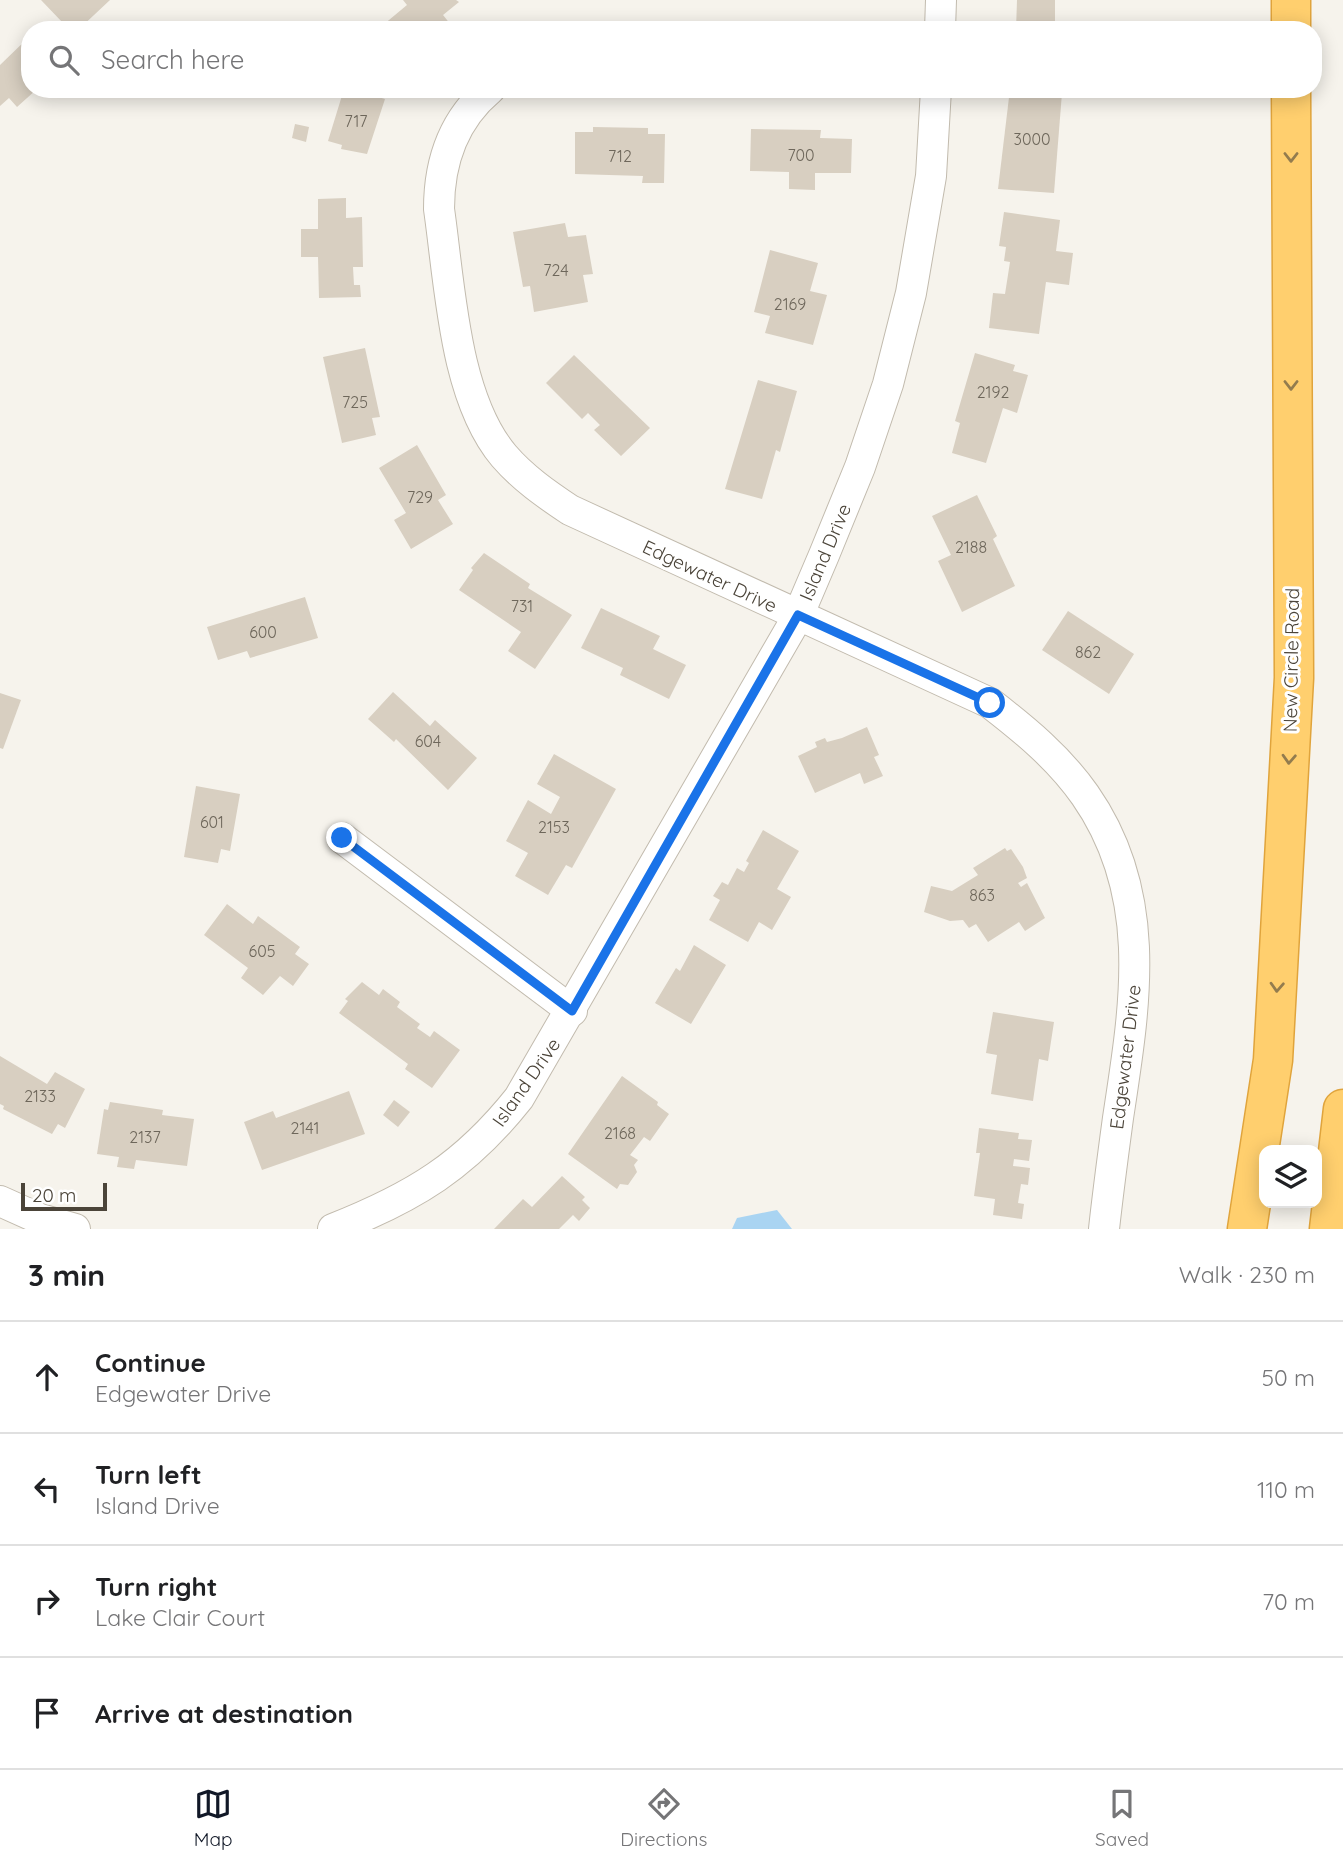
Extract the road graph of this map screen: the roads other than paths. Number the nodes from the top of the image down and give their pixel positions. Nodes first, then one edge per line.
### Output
1 (941, 0) edge
2 (1291, 0) edge
3 (940, 21) edge
4 (1291, 21) edge
5 (482, 98) edge
6 (935, 98) edge
7 (1291, 98) edge
8 (798, 615) junction
9 (342, 838) dead end
10 (572, 1011) junction
11 (1343, 1109) edge
12 (0, 1201) edge
13 (75, 1229) edge
14 (334, 1229) edge
15 (1104, 1229) edge
16 (1247, 1229) edge
17 (1329, 1229) edge

1 - 3 street
2 - 4 highway
5 - 8 street, Edgewater Drive
6 - 8 street, Island Drive
7 -> 16 highway, New Circle Road
8 - 10 street, Island Drive
8 - 15 street, Edgewater Drive
9 - 10 street
10 - 14 street, Island Drive
11 - 17 highway
12 - 13 street

